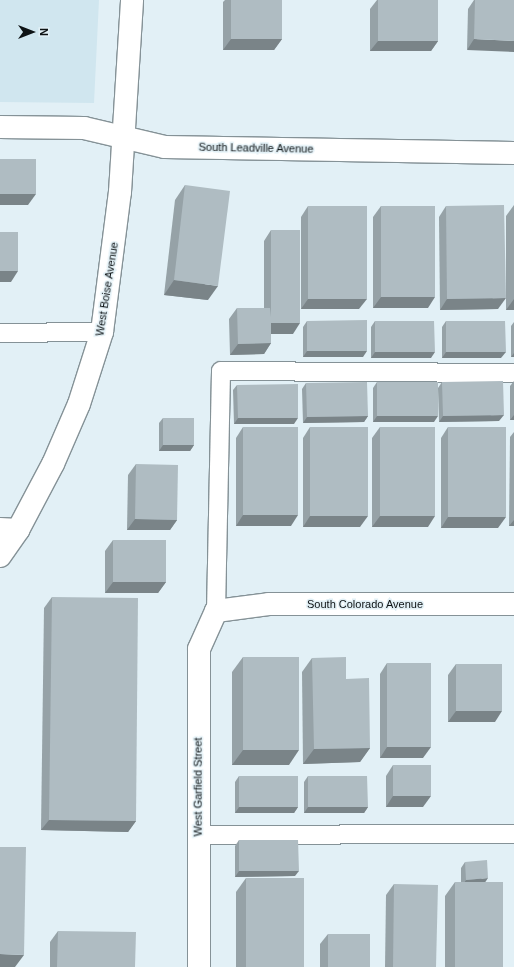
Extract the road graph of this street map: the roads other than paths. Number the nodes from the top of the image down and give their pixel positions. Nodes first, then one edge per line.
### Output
1 (132, 0) edge
2 (0, 127) edge
3 (124, 137) junction
4 (514, 153) edge
5 (102, 332) junction
6 (0, 333) edge
7 (514, 373) edge
8 (9, 529) edge
9 (0, 556) edge
10 (514, 604) edge
11 (216, 611) junction
12 (514, 834) edge
13 (198, 835) junction
14 (199, 967) edge

1 - 3 street, West Boise Avenue
2 - 3 street, South Leadville Avenue
3 - 4 street, South Leadville Avenue
3 - 5 street, West Boise Avenue
5 - 6 lane
5 - 8 street, West Boise Avenue
7 - 11 lane
8 - 9 street, West Boise Avenue
10 - 11 street, South Colorado Avenue
11 - 13 street, West Garfield Street
12 - 13 lane
13 - 14 street, West Garfield Street

